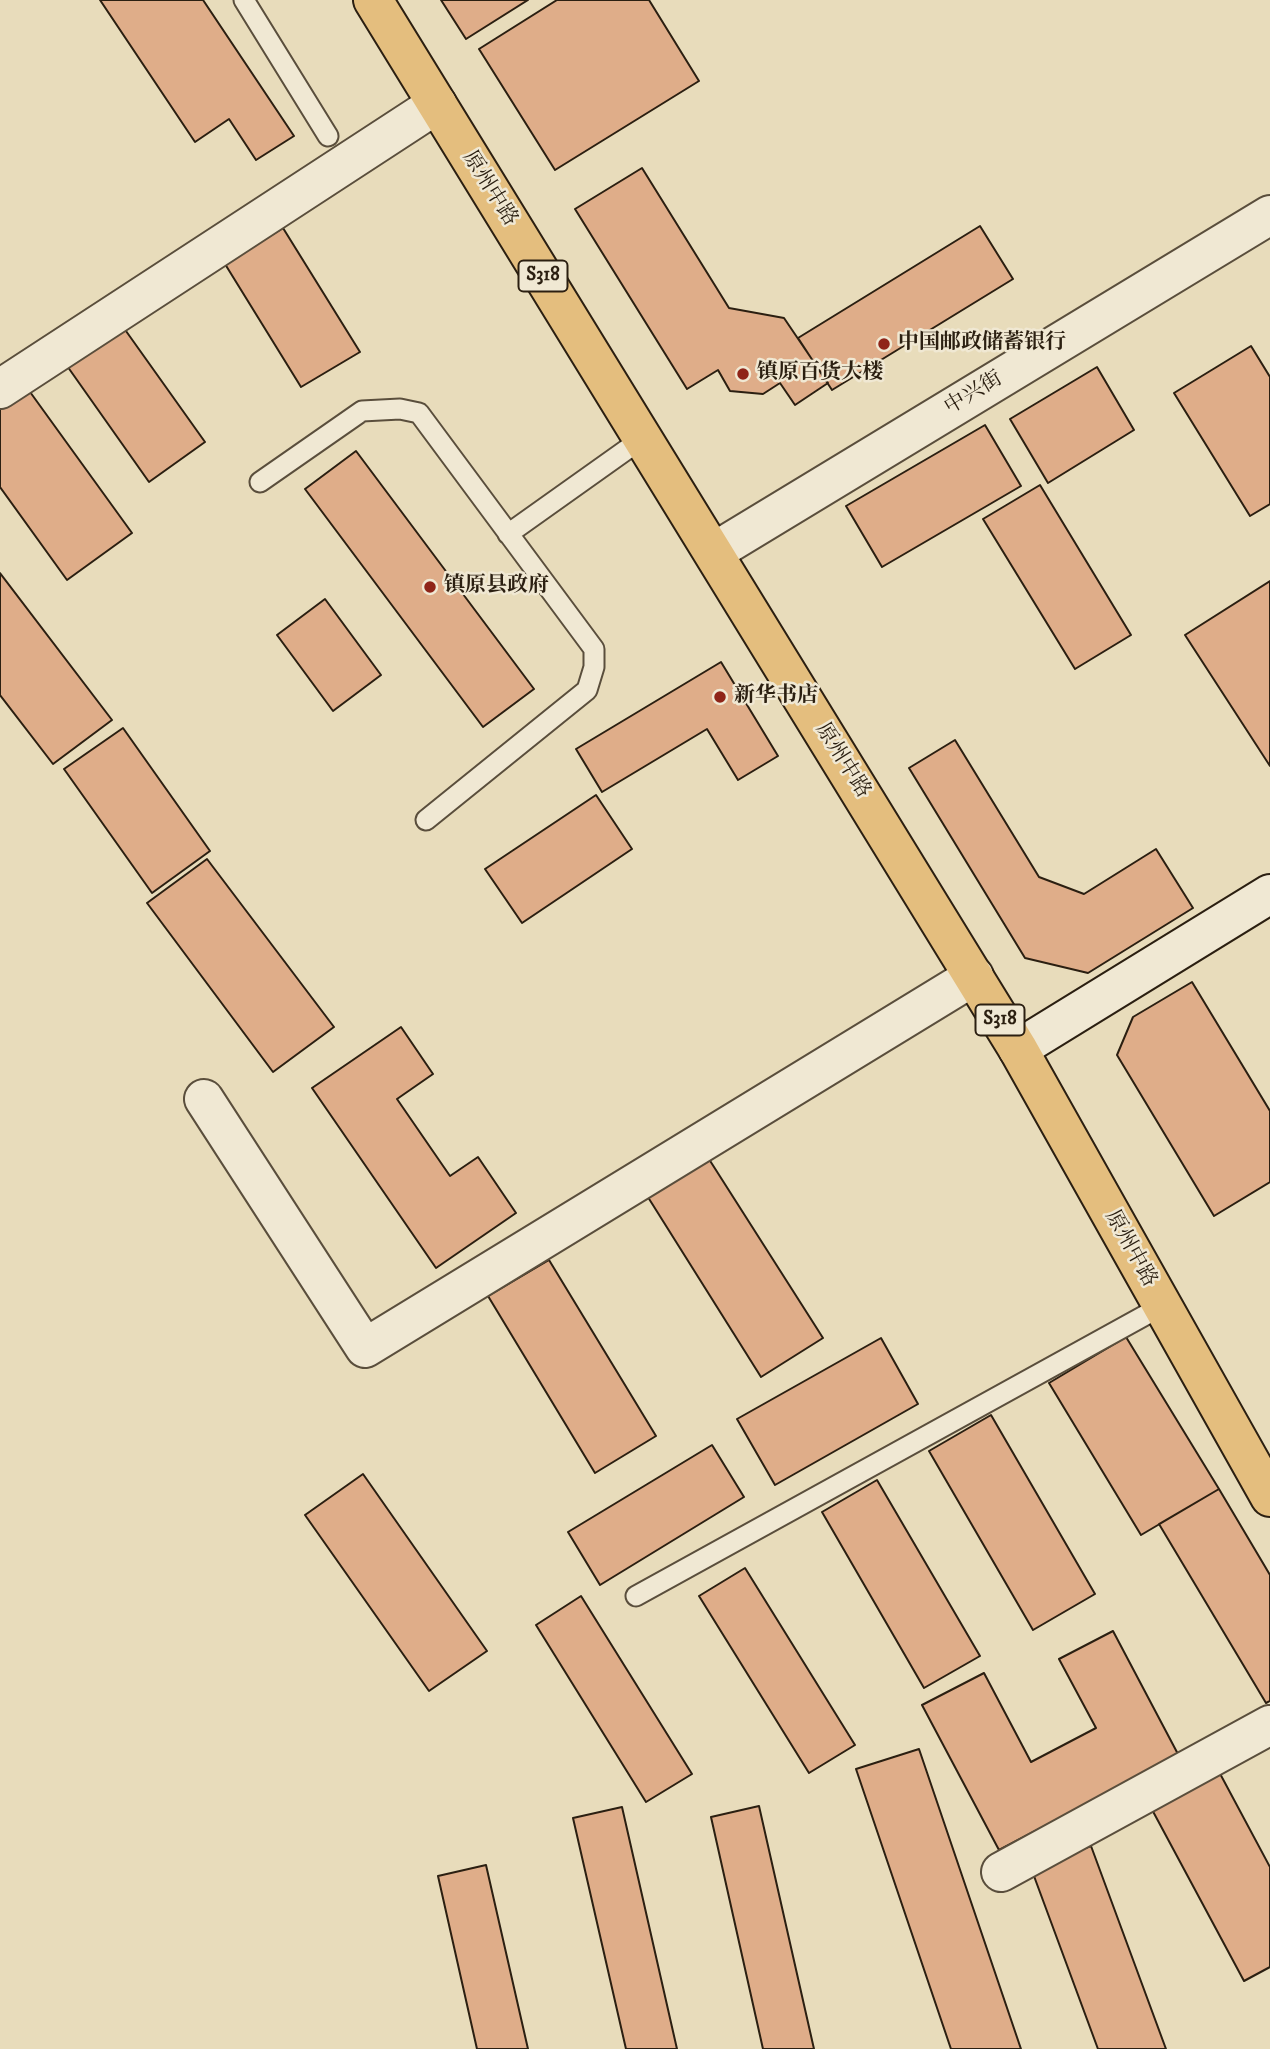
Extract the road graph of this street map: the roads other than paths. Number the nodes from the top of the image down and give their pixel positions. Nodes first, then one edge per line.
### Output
1 (244, 0) edge
2 (373, 0) edge
3 (437, 104) junction
4 (328, 136) dead end
5 (1270, 215) edge
6 (0, 390) edge
7 (643, 438) junction
8 (260, 482) dead end
9 (508, 534) junction
10 (714, 552) junction
11 (426, 820) dead end
12 (1270, 894) edge
13 (974, 976) junction
14 (1018, 1049) junction
15 (204, 1099) dead end
16 (1162, 1306) junction
17 (1270, 1496) edge
18 (636, 1595) dead end
19 (1270, 1725) edge
20 (1001, 1872) dead end

1 - 4 lane
2 - 3 main road, 原州中路 / S318
3 - 6 street
3 - 7 main road, 原州中路 / S318
5 - 10 street, 中兴街
7 - 9 lane
7 - 10 main road, 原州中路 / S318
8 - 9 lane
9 - 11 lane
10 - 13 main road, 原州中路 / S318
12 - 14 street
13 - 14 main road, 原州中路 / S318
13 - 15 street
14 - 16 main road, 原州中路 / S318
16 - 17 main road, 原州中路 / S318
16 - 18 lane
19 - 20 street

